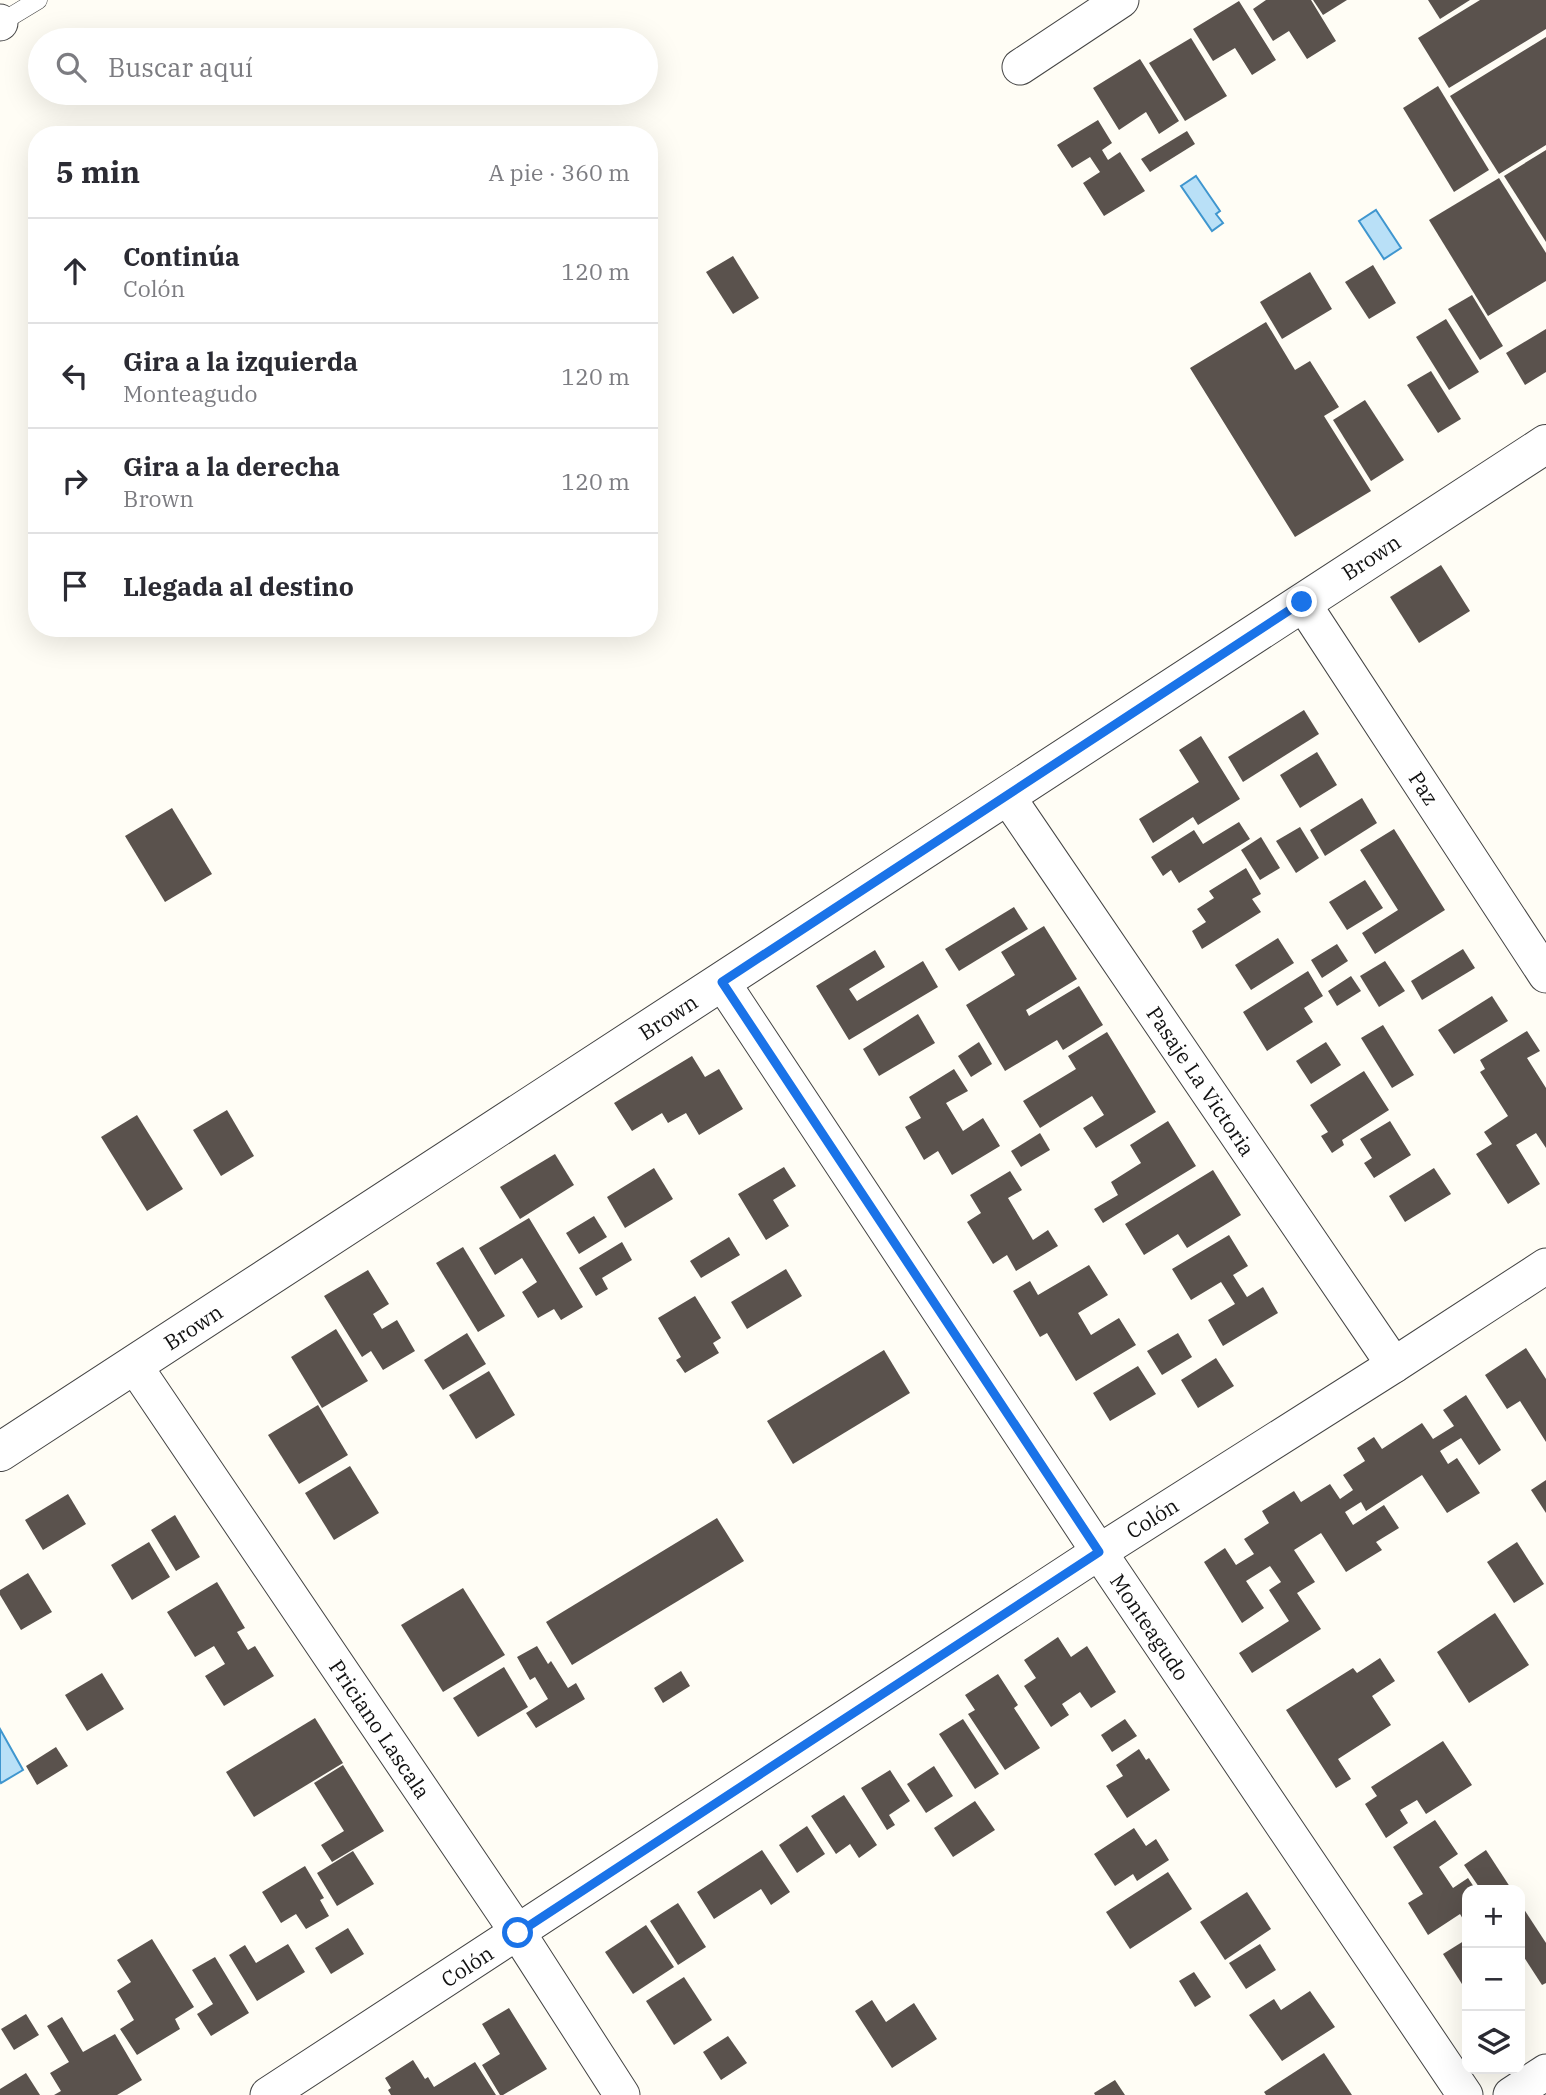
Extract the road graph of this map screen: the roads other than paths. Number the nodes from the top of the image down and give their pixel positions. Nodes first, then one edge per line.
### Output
1 (38, 0) edge
2 (1121, 0) edge
3 (0, 22) edge
4 (1020, 67) dead end
5 (1546, 444) edge
6 (1302, 602) junction
7 (1007, 796) junction
8 (1546, 975) edge
9 (722, 982) junction
10 (1546, 1266) edge
11 (134, 1365) junction
12 (1394, 1365) junction
13 (0, 1452) edge
14 (1099, 1552) junction
15 (518, 1933) junction
16 (1546, 2072) edge
17 (268, 2095) edge
18 (622, 2095) edge
19 (1465, 2095) edge
20 (1511, 2095) edge

1 - 3 lane
2 - 4 street
5 - 6 street, Brown
6 - 7 street, Brown
6 - 8 street, Paz
7 - 9 street, Brown
7 - 12 street, Pasaje La Victoria
9 - 11 street, Brown
9 - 14 street, Monteagudo
10 - 12 street, Colón
11 - 13 street, Brown
11 - 15 street, Priciano Lascala
12 - 14 street, Colón
14 - 15 street, Colón
14 - 19 street, Monteagudo
15 - 17 street, Colón
15 - 18 street, Priciano Lascala
16 - 20 street

